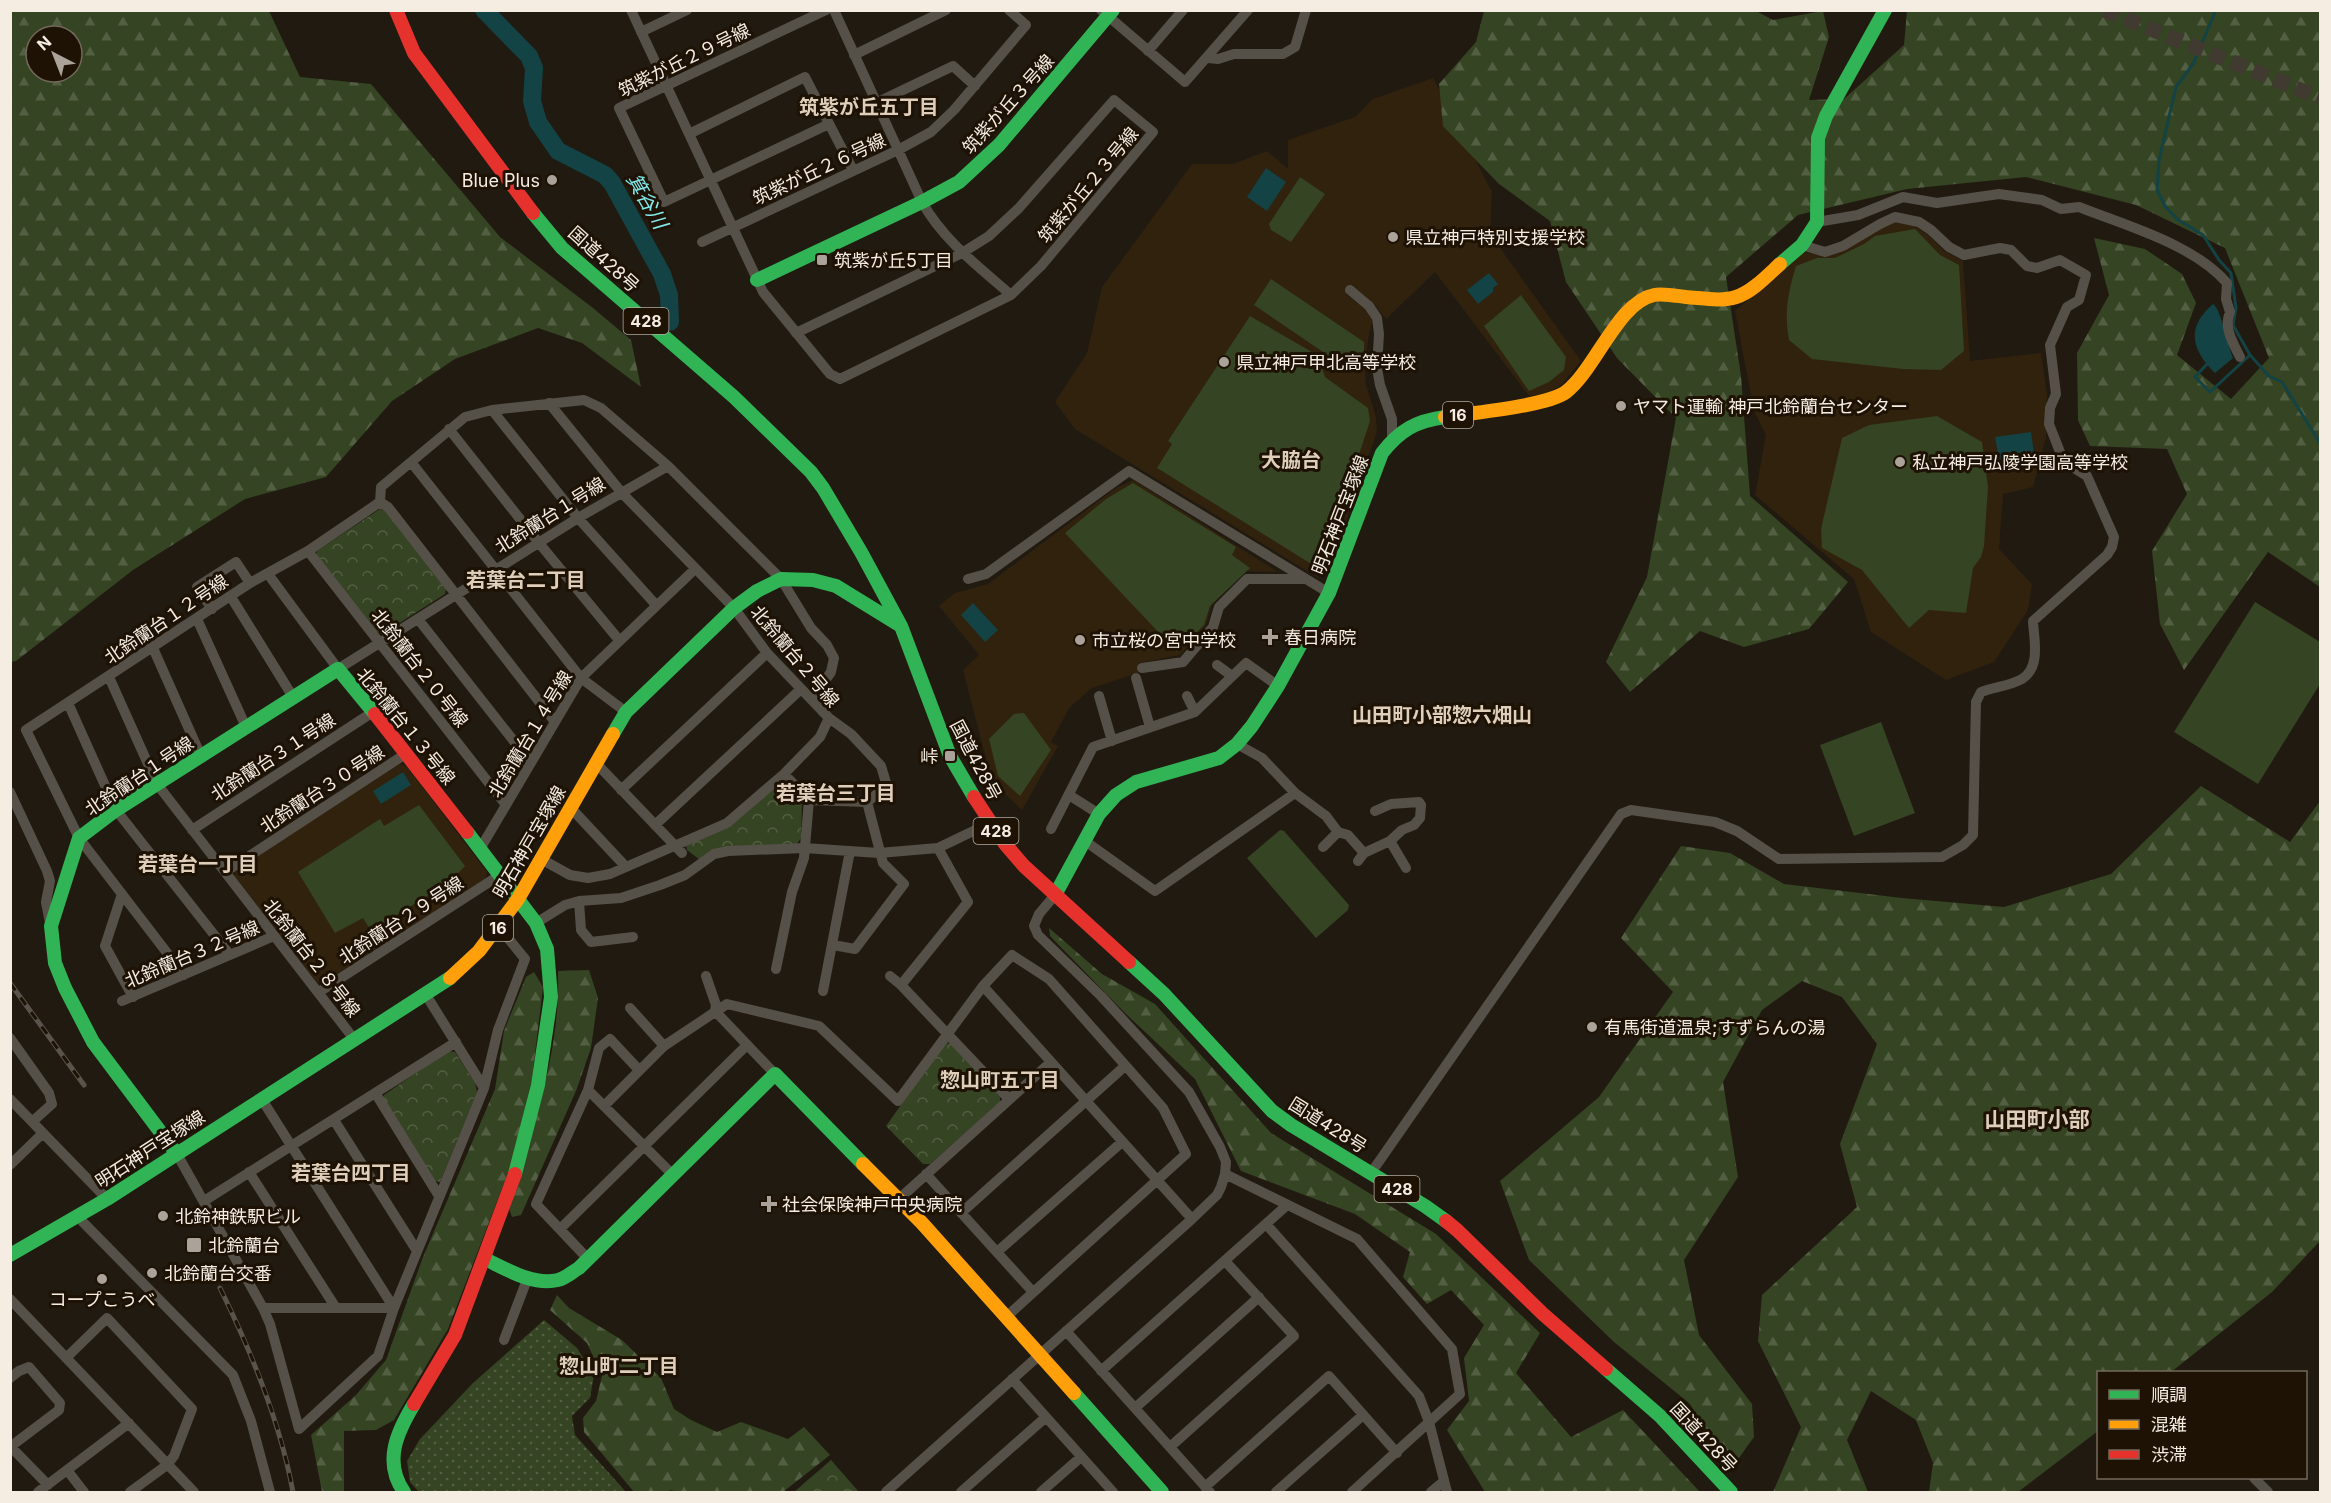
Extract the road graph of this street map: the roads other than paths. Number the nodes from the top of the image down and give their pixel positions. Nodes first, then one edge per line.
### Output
1 (396, 10) edge
2 (631, 10) edge
3 (687, 10) edge
4 (826, 10) edge
5 (834, 10) edge
6 (946, 10) edge
7 (1009, 10) edge
8 (1183, 10) edge
9 (1248, 10) edge
10 (1306, 10) edge
11 (1885, 10) edge
12 (1107, 13) edge
13 (641, 32) junction
14 (1148, 51) junction
15 (854, 55) junction
16 (1208, 58) junction
17 (666, 86) junction
18 (975, 86) junction
19 (876, 103) junction
20 (828, 124) junction
21 (689, 134) junction
22 (898, 150) junction
23 (853, 170) junction
24 (712, 181) junction
25 (922, 202) junction
26 (1817, 222) junction
27 (733, 227) junction
28 (702, 242) dead end
29 (1802, 245) junction
30 (962, 253) junction
31 (757, 280) junction
32 (1350, 291) dead end
33 (1011, 295) junction
34 (796, 333) junction
35 (2240, 357) dead end
36 (549, 403) junction
37 (492, 410) junction
38 (449, 429) junction
39 (1392, 440) junction
40 (411, 462) junction
41 (668, 466) junction
42 (621, 492) junction
43 (380, 502) junction
44 (578, 518) junction
45 (539, 543) junction
46 (308, 551) junction
47 (695, 569) junction
48 (495, 570) junction
49 (268, 574) junction
50 (781, 579) junction
51 (968, 579) dead end
52 (1305, 579) junction
53 (250, 583) junction
54 (1329, 593) junction
55 (456, 595) junction
56 (231, 597) junction
57 (656, 605) junction
58 (734, 608) junction
59 (212, 609) junction
60 (197, 619) junction
61 (418, 619) junction
62 (901, 626) junction
63 (619, 640) junction
64 (380, 643) junction
65 (153, 648) junction
66 (767, 653) junction
67 (1217, 665) dead end
68 (338, 669) junction
69 (1232, 676) junction
70 (109, 677) junction
71 (581, 678) junction
72 (1278, 686) junction
73 (801, 688) junction
74 (1099, 696) dead end
75 (1187, 696) dead end
76 (293, 698) junction
77 (812, 699) junction
78 (68, 703) junction
79 (373, 712) junction
80 (626, 712) junction
81 (1195, 712) junction
82 (829, 718) junction
83 (555, 722) junction
84 (246, 727) junction
85 (1150, 727) junction
86 (1112, 741) junction
87 (1238, 744) junction
88 (407, 753) junction
89 (201, 756) junction
90 (531, 763) junction
91 (596, 763) junction
92 (784, 774) junction
93 (157, 784) junction
94 (621, 790) junction
95 (10, 792) edge
96 (1295, 793) junction
97 (1069, 795) junction
98 (809, 801) junction
99 (867, 802) junction
100 (506, 805) junction
101 (570, 807) junction
102 (116, 810) junction
103 (1375, 811) dead end
104 (1099, 814) junction
105 (990, 823) junction
106 (655, 825) junction
107 (1051, 829) dead end
108 (192, 830) junction
109 (1338, 832) junction
110 (79, 838) junction
111 (1085, 841) junction
112 (1389, 841) junction
113 (1323, 847) dead end
114 (804, 848) junction
115 (938, 848) junction
116 (480, 849) junction
117 (850, 851) junction
118 (879, 853) junction
119 (686, 856) junction
120 (541, 858) junction
121 (626, 867) junction
122 (1406, 868) dead end
123 (225, 872) junction
124 (500, 875) junction
125 (122, 894) junction
126 (1056, 895) junction
127 (518, 899) junction
128 (579, 901) junction
129 (536, 923) junction
130 (51, 926) junction
131 (499, 927) junction
132 (274, 936) junction
133 (633, 937) dead end
134 (833, 945) junction
135 (230, 955) junction
136 (776, 969) dead end
137 (184, 975) junction
138 (706, 976) dead end
139 (890, 976) dead end
140 (901, 986) junction
141 (983, 986) junction
142 (824, 991) dead end
143 (319, 992) junction
144 (426, 995) junction
145 (133, 996) junction
146 (122, 1001) dead end
147 (630, 1008) dead end
148 (716, 1011) junction
149 (948, 1034) junction
150 (10, 1038) edge
151 (354, 1039) junction
152 (456, 1042) junction
153 (747, 1045) junction
154 (664, 1046) junction
155 (1051, 1062) junction
156 (1125, 1066) junction
157 (639, 1070) junction
158 (775, 1074) junction
159 (484, 1088) junction
160 (588, 1090) junction
161 (376, 1094) junction
162 (261, 1098) junction
163 (10, 1099) edge
164 (1009, 1100) junction
165 (1086, 1101) junction
166 (605, 1105) junction
167 (334, 1120) junction
168 (33, 1121) junction
169 (43, 1133) junction
170 (1122, 1142) junction
171 (291, 1146) junction
172 (644, 1147) junction
173 (177, 1154) junction
174 (10, 1165) edge
175 (249, 1172) junction
176 (1371, 1173) junction
177 (672, 1174) junction
178 (926, 1174) junction
179 (1225, 1174) junction
180 (1157, 1181) junction
181 (439, 1196) junction
182 (107, 1199) junction
183 (899, 1199) junction
184 (204, 1201) junction
185 (1286, 1206) junction
186 (961, 1213) junction
187 (77, 1216) junction
188 (1192, 1219) junction
189 (1266, 1224) junction
190 (560, 1229) junction
191 (417, 1251) junction
192 (997, 1252) junction
193 (10, 1255) edge
194 (485, 1259) junction
195 (588, 1259) junction
196 (1225, 1260) junction
197 (528, 1277) junction
198 (1033, 1292) junction
199 (1259, 1297) junction
200 (10, 1299) edge
201 (263, 1308) junction
202 (336, 1308) junction
203 (394, 1308) junction
204 (1006, 1317) junction
205 (1066, 1331) junction
206 (504, 1340) dead end
207 (1040, 1354) junction
208 (66, 1358) junction
209 (1101, 1371) junction
210 (10, 1378) edge
211 (1012, 1379) junction
212 (1135, 1408) junction
213 (1363, 1414) junction
214 (1046, 1417) junction
215 (1429, 1422) junction
216 (129, 1423) junction
217 (11, 1446) edge
218 (1170, 1447) junction
219 (1397, 1453) junction
220 (1081, 1456) junction
221 (167, 1465) junction
222 (67, 1470) junction
223 (2255, 1479) edge
224 (48, 1485) junction
225 (1445, 1487) edge
226 (1207, 1490) edge
227 (38, 1492) edge
228 (84, 1492) edge
229 (130, 1492) edge
230 (194, 1492) edge
231 (270, 1492) edge
232 (404, 1492) edge
233 (886, 1492) edge
234 (962, 1492) edge
235 (1041, 1492) edge
236 (1113, 1492) edge
237 (1162, 1492) edge
238 (1276, 1492) edge
239 (1352, 1492) edge
240 (1431, 1492) edge
241 (1731, 1492) edge
242 (2268, 1492) edge

1 - 62 main road, 国道428号 / 428
2 - 13 street, 筑紫が丘２３号線
3 - 13 street
4 - 17 street, 筑紫が丘２９号線
5 - 15 street
6 - 15 street
7 - 18 street, 筑紫が丘２６号線
8 - 14 street
9 - 16 street
10 - 16 street
11 - 26 main road
12 - 14 street
12 - 25 main road, 筑紫が丘３号線
13 - 17 street, 筑紫が丘２３号線
14 - 16 street
15 - 19 street
17 - 21 street, 筑紫が丘２３号線
17 - 24 street, 筑紫が丘２９号線
18 - 19 street
18 - 22 street, 筑紫が丘２６号線
19 - 22 street
20 - 21 street
20 - 23 street
20 - 24 street, 筑紫が丘２９号線
21 - 24 street, 筑紫が丘２３号線
22 - 23 street, 筑紫が丘２６号線
22 - 25 street
23 - 27 street, 筑紫が丘２６号線
24 - 27 street, 筑紫が丘２３号線
25 - 30 street
25 - 31 main road, 筑紫が丘３号線
26 - 29 main road, 明石神戸宝塚線 / 16
26 - 35 street
27 - 28 street, 筑紫が丘２６号線
27 - 31 street, 筑紫が丘２３号線
29 - 39 main road, 明石神戸宝塚線 / 16
29 - 176 street
30 - 33 street
30 - 33 street, 筑紫が丘２３号線
30 - 34 street, 筑紫が丘２３号線
31 - 34 street, 筑紫が丘２３号線
32 - 39 street
33 - 34 street, 筑紫が丘２３号線
36 - 37 street, 北鈴蘭台１２号線
36 - 41 street, 北鈴蘭台１２号線
36 - 42 street, 北鈴蘭台２号線
37 - 38 street, 北鈴蘭台１２号線
37 - 44 street
38 - 40 street, 北鈴蘭台１２号線
38 - 45 street
39 - 54 main road, 明石神戸宝塚線 / 16
40 - 43 street, 北鈴蘭台１２号線
40 - 48 street
41 - 42 street, 北鈴蘭台１号線
41 - 50 street
42 - 44 street, 北鈴蘭台１号線
42 - 47 street, 北鈴蘭台２号線
43 - 46 street, 北鈴蘭台１２号線
43 - 55 street
44 - 45 street, 北鈴蘭台１号線
44 - 57 street
45 - 48 street, 北鈴蘭台１号線
45 - 63 street
46 - 49 street, 北鈴蘭台１２号線
46 - 64 street, 北鈴蘭台２０号線
47 - 57 street, 北鈴蘭台１４号線
47 - 58 street, 北鈴蘭台２号線
48 - 55 street, 北鈴蘭台１号線
48 - 71 street
49 - 53 street, 北鈴蘭台１２号線
49 - 68 street, 北鈴蘭台１３号線
50 - 58 main road, 明石神戸宝塚線 / 16
50 - 62 main road, 明石神戸宝塚線 / 16
50 - 77 street
51 - 52 street
52 - 54 street
52 - 85 street
53 - 56 street, 北鈴蘭台１２号線
53 - 59 street
54 - 72 main road, 明石神戸宝塚線 / 16
55 - 61 street, 北鈴蘭台１号線
55 - 83 street
56 - 59 street, 北鈴蘭台１２号線
56 - 76 street
57 - 63 street, 北鈴蘭台１４号線
58 - 66 street, 北鈴蘭台２号線
58 - 80 main road, 明石神戸宝塚線 / 16
59 - 60 street, 北鈴蘭台１２号線
60 - 65 street, 北鈴蘭台１２号線
60 - 84 street
61 - 64 street, 北鈴蘭台１号線
61 - 90 street
62 - 105 main road, 国道428号 / 428
63 - 71 street, 北鈴蘭台１４号線
64 - 68 street, 北鈴蘭台１号線
64 - 100 street, 北鈴蘭台２０号線
65 - 70 street, 北鈴蘭台１２号線
65 - 89 street
66 - 73 street, 北鈴蘭台２号線
66 - 94 street
67 - 69 street
68 - 76 main road, 北鈴蘭台１号線
68 - 79 main road, 北鈴蘭台１３号線
69 - 72 street
69 - 81 street
70 - 78 street, 北鈴蘭台１２号線
70 - 93 street, 北鈴蘭台２８号線
71 - 80 street
71 - 83 street, 北鈴蘭台１４号線
72 - 87 main road, 明石神戸宝塚線 / 16
73 - 77 street, 北鈴蘭台２号線
73 - 106 street
74 - 86 street
75 - 81 street
76 - 84 main road, 北鈴蘭台１号線
77 - 82 street, 北鈴蘭台２号線
78 - 102 street
78 - 110 street, 北鈴蘭台１２号線
79 - 88 main road, 北鈴蘭台１３号線
79 - 108 street, 北鈴蘭台３１号線
80 - 91 main road, 明石神戸宝塚線 / 16
81 - 85 street
82 - 92 street, 北鈴蘭台２号線
82 - 99 street
83 - 90 street, 北鈴蘭台１４号線
84 - 89 main road, 北鈴蘭台１号線
85 - 86 street
86 - 97 street
87 - 96 street
87 - 104 main road, 明石神戸宝塚線 / 16
88 - 116 main road, 北鈴蘭台１３号線
88 - 123 street, 北鈴蘭台３０号線
89 - 93 main road, 北鈴蘭台１号線
90 - 100 street, 北鈴蘭台１４号線
91 - 94 street
91 - 101 main road, 明石神戸宝塚線 / 16
92 - 98 street
92 - 119 street, 北鈴蘭台２号線
93 - 102 main road, 北鈴蘭台１号線
93 - 108 street, 北鈴蘭台２８号線
94 - 106 street
95 - 130 street
96 - 109 street
96 - 111 street
97 - 104 street
97 - 107 street
98 - 99 street
98 - 114 street
99 - 118 street
100 - 116 street, 北鈴蘭台１４号線
101 - 120 main road, 明石神戸宝塚線 / 16
101 - 121 street
102 - 110 main road, 北鈴蘭台１号線
102 - 135 street
103 - 112 street
104 - 111 main road, 明石神戸宝塚線 / 16
105 - 115 street
105 - 126 main road, 国道428号 / 428
106 - 119 street
108 - 123 street, 北鈴蘭台２８号線
109 - 112 street
109 - 113 street
110 - 125 street
110 - 130 main road, 北鈴蘭台１号線
111 - 126 main road, 明石神戸宝塚線 / 16
112 - 122 street
114 - 117 street
114 - 119 street
114 - 136 street
115 - 118 street
115 - 140 street
116 - 124 main road, 北鈴蘭台１３号線
117 - 118 street
117 - 134 street
118 - 134 street
119 - 121 street, 北鈴蘭台２号線
119 - 128 street
120 - 121 street, 北鈴蘭台２号線
120 - 127 main road, 明石神戸宝塚線 / 16
123 - 132 street, 北鈴蘭台２８号線
124 - 127 main road, 北鈴蘭台１３号線
124 - 143 street, 北鈴蘭台２９号線
125 - 137 street
125 - 145 street
126 - 176 main road, 国道428号 / 428
126 - 179 street
127 - 129 main road, 北鈴蘭台１３号線
127 - 131 main road, 明石神戸宝塚線 / 16
128 - 129 street
128 - 133 street
129 - 194 main road, 北鈴蘭台１３号線
130 - 173 main road, 北鈴蘭台１号線
131 - 144 main road, 明石神戸宝塚線 / 16
131 - 159 street
132 - 135 street, 北鈴蘭台３２号線
132 - 143 street, 北鈴蘭台２８号線
134 - 142 street
135 - 137 street, 北鈴蘭台３２号線
137 - 145 street, 北鈴蘭台３２号線
138 - 148 street
139 - 140 street
140 - 149 street
141 - 149 street
141 - 155 street
141 - 156 street
143 - 151 street, 北鈴蘭台２８号線
144 - 151 main road, 明石神戸宝塚線 / 16
144 - 152 street
145 - 146 street, 北鈴蘭台３２号線
147 - 154 street
148 - 149 street
148 - 153 street
148 - 154 street
149 - 164 street
150 - 168 street
151 - 162 main road, 明石神戸宝塚線 / 16
152 - 159 street
152 - 161 street
153 - 158 street
153 - 172 street
154 - 157 street
155 - 164 street
155 - 165 street
156 - 165 street
156 - 180 street
157 - 160 street
157 - 166 street
158 - 177 main road
158 - 183 main road
159 - 181 street
160 - 166 street
160 - 190 street
161 - 167 street
161 - 181 street
162 - 171 street
162 - 173 main road, 明石神戸宝塚線 / 16
163 - 168 street
164 - 178 street
165 - 170 street
165 - 186 street
166 - 172 street
167 - 171 street
167 - 191 street
168 - 169 street
169 - 174 street
169 - 182 street
170 - 180 street
170 - 192 street
171 - 175 street
171 - 203 street
172 - 177 street
172 - 190 street
173 - 182 main road, 明石神戸宝塚線 / 16
173 - 184 street, 北鈴蘭台１号線
175 - 184 street
175 - 202 street
176 - 241 main road, 国道428号 / 428
177 - 195 main road
178 - 183 street
178 - 186 street
179 - 185 street
179 - 188 street
180 - 188 street
180 - 198 street
181 - 191 street
182 - 187 main road, 明石神戸宝塚線 / 16
183 - 204 main road
184 - 201 street, 北鈴蘭台１号線
185 - 189 street
185 - 215 street
186 - 192 street
187 - 193 main road, 明石神戸宝塚線 / 16
187 - 231 street
188 - 205 street
189 - 196 street
189 - 215 street
190 - 195 street
191 - 203 street
192 - 198 street
194 - 197 main road
194 - 232 main road, 北鈴蘭台１３号線
195 - 197 main road
196 - 199 street
196 - 209 street
197 - 206 street
198 - 204 street
199 - 212 street
199 - 218 street
200 - 208 street
201 - 202 street
201 - 203 street, 北鈴蘭台１号線
202 - 203 street
204 - 207 main road
205 - 207 street
205 - 209 street
207 - 211 street
207 - 237 main road
208 - 216 street
208 - 221 street
209 - 212 street
210 - 217 street
211 - 214 street
211 - 233 street
212 - 218 street
213 - 219 street
213 - 226 street
213 - 238 street
214 - 220 street
214 - 234 street
215 - 219 street
215 - 225 street
216 - 221 street
216 - 222 street
217 - 224 street
218 - 226 street
219 - 239 street
220 - 235 street
220 - 236 street
221 - 229 street
221 - 230 street
222 - 224 street
222 - 228 street
223 - 242 street
224 - 227 street
225 - 240 street

